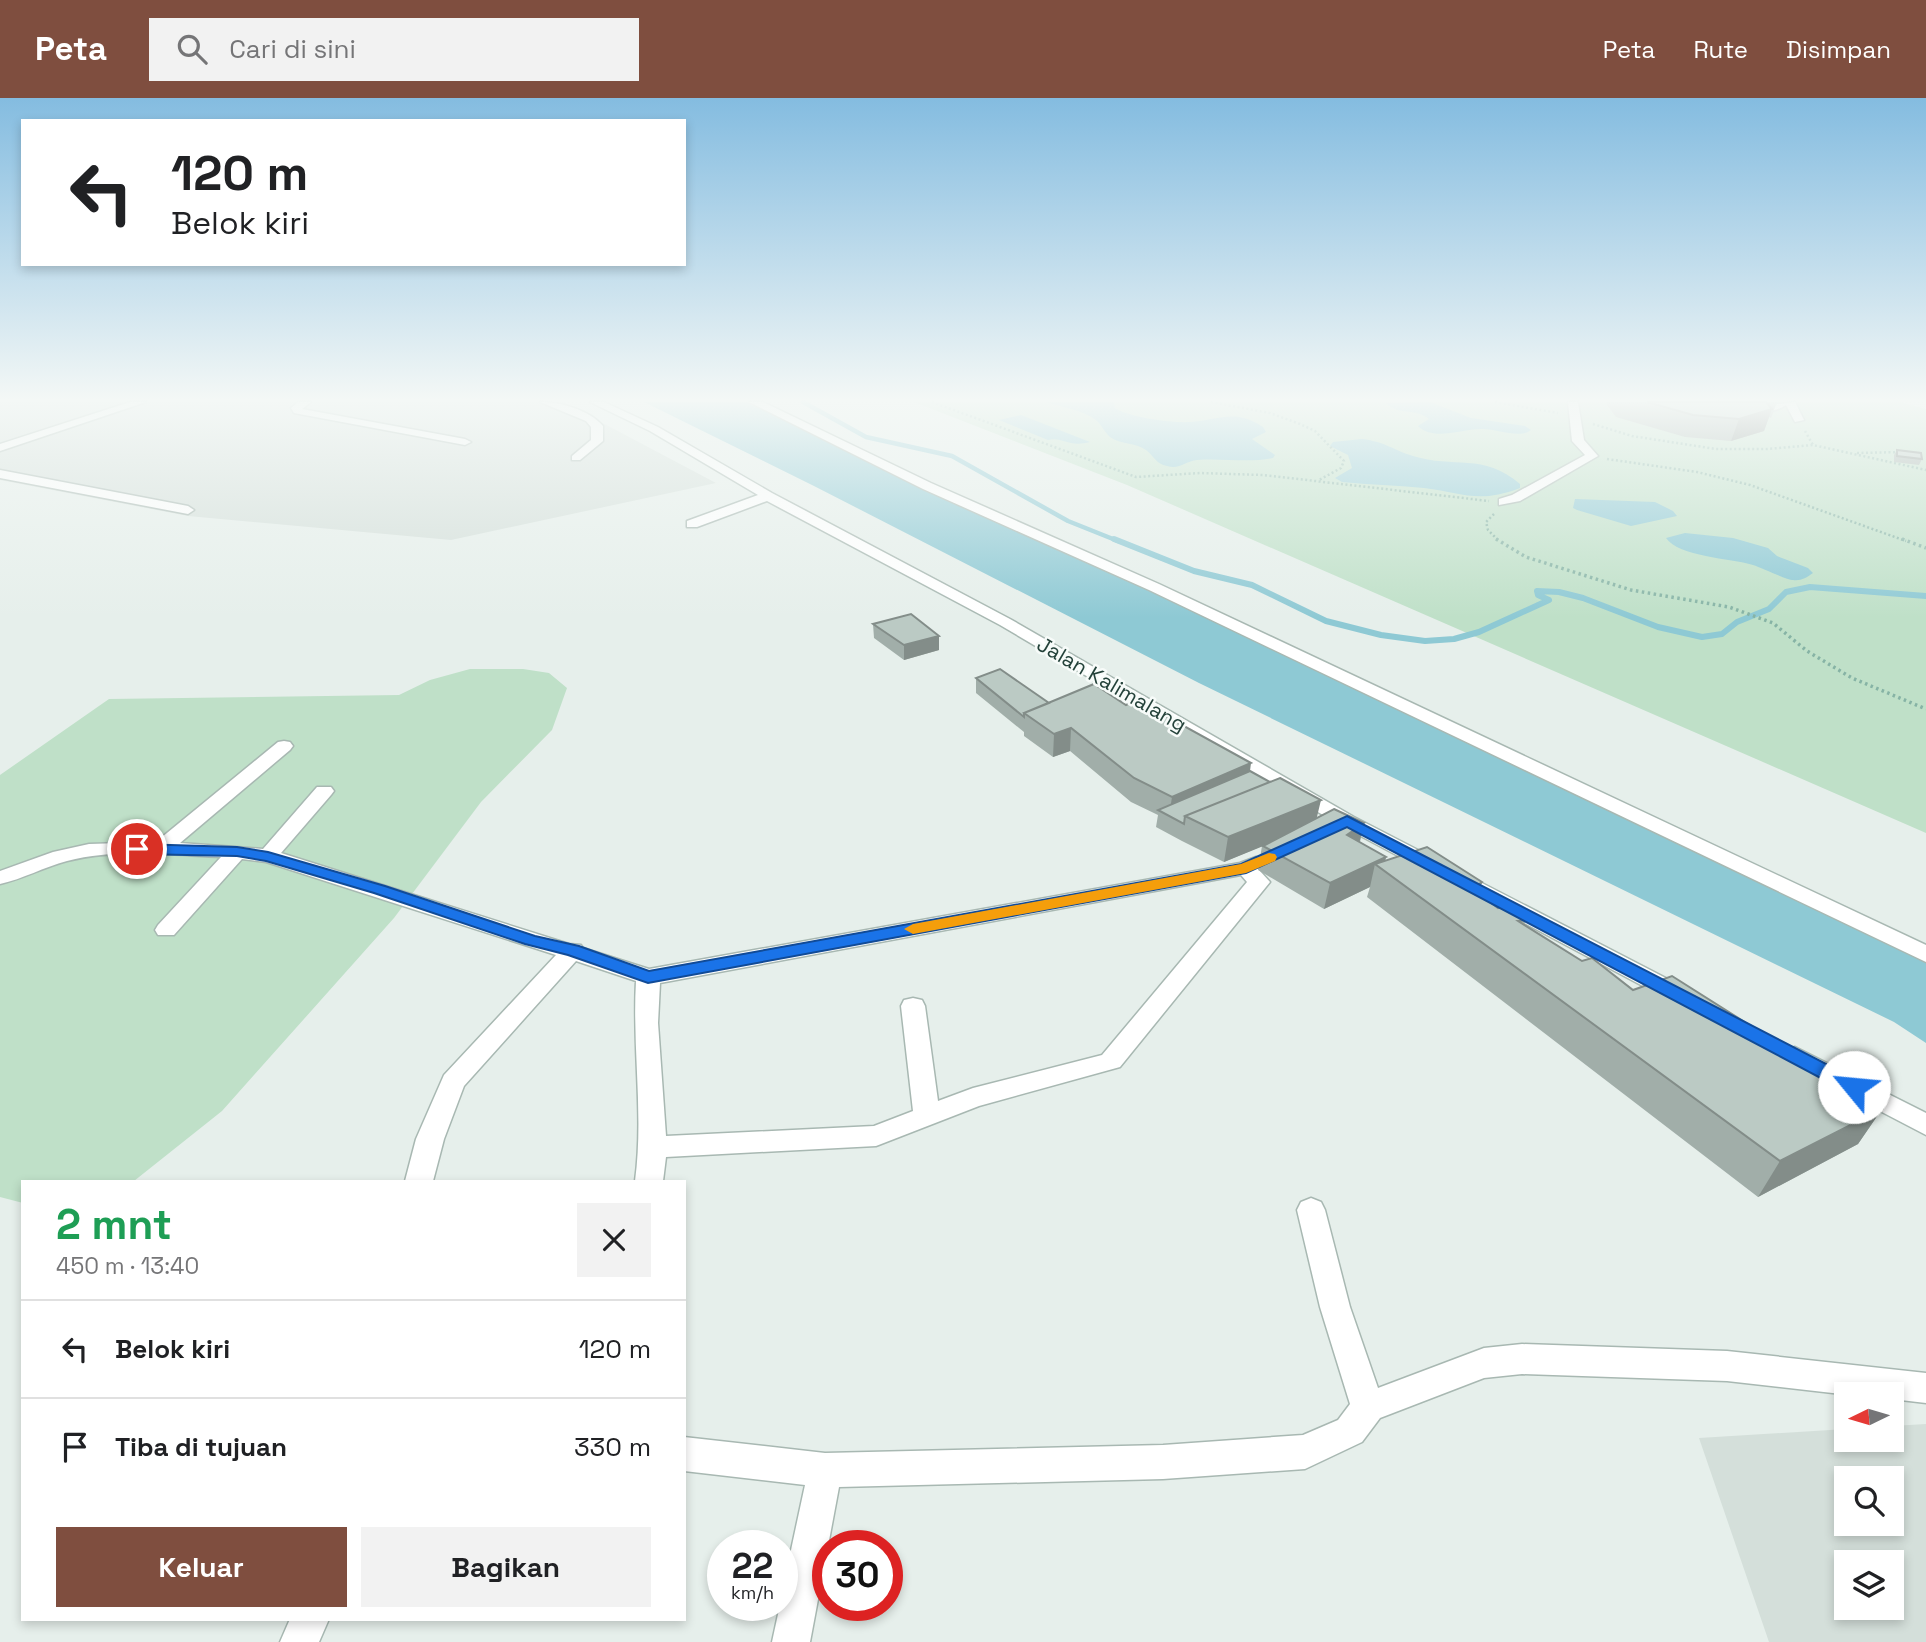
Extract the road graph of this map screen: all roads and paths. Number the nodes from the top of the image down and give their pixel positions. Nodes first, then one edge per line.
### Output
1 (0, 474) edge
2 (731, 474) edge
3 (902, 474) edge
4 (1128, 474) edge
5 (1183, 474) edge
6 (1216, 474) edge
7 (1330, 474) edge
8 (1559, 474) edge
9 (1706, 474) edge
10 (1318, 481) junction
11 (768, 496) junction
12 (1503, 502) junction
13 (188, 510) dead end
14 (692, 524) dead end
15 (1926, 548) edge
16 (1926, 709) edge
17 (284, 746) dead end
18 (324, 791) dead end
19 (1347, 821) junction
20 (1324, 831) edge
21 (162, 848) junction
22 (237, 852) junction
23 (1279, 852) edge
24 (268, 856) junction
25 (1246, 868) junction
26 (0, 878) edge
27 (166, 930) dead end
28 (573, 950) junction
29 (1926, 954) edge
30 (648, 977) junction
31 (1692, 1002) edge
32 (913, 1006) dead end
33 (1778, 1047) edge
34 (926, 1115) junction
35 (1926, 1125) edge
36 (653, 1147) junction
37 (419, 1180) edge
38 (649, 1180) edge
39 (1311, 1210) dead end
40 (1926, 1388) edge
41 (1368, 1407) junction
42 (686, 1454) edge
43 (825, 1470) junction
44 (309, 1621) edge
45 (299, 1642) edge
46 (791, 1642) edge

1 - 13 street
2 - 11 street, Jalan Kalimalang
3 - 29 street
4 - 5 path
6 - 10 path
7 - 10 path
8 - 12 street
9 - 15 path
10 - 12 path
11 - 14 street
11 - 19 street, Jalan Kalimalang
12 - 16 path
17 - 21 street
18 - 24 street
19 - 20 street
19 - 31 street, Jalan Kalimalang
21 - 22 street
21 - 26 street
22 - 24 street
22 - 27 street
23 - 25 street
24 - 28 street
25 - 30 street
25 - 34 street
28 - 30 street
28 - 37 street
30 - 36 street
32 - 34 street
33 - 35 street
34 - 36 street
36 - 38 street
39 - 41 street
40 - 41 street
41 - 43 street
42 - 43 street
43 - 46 street
44 - 45 street

